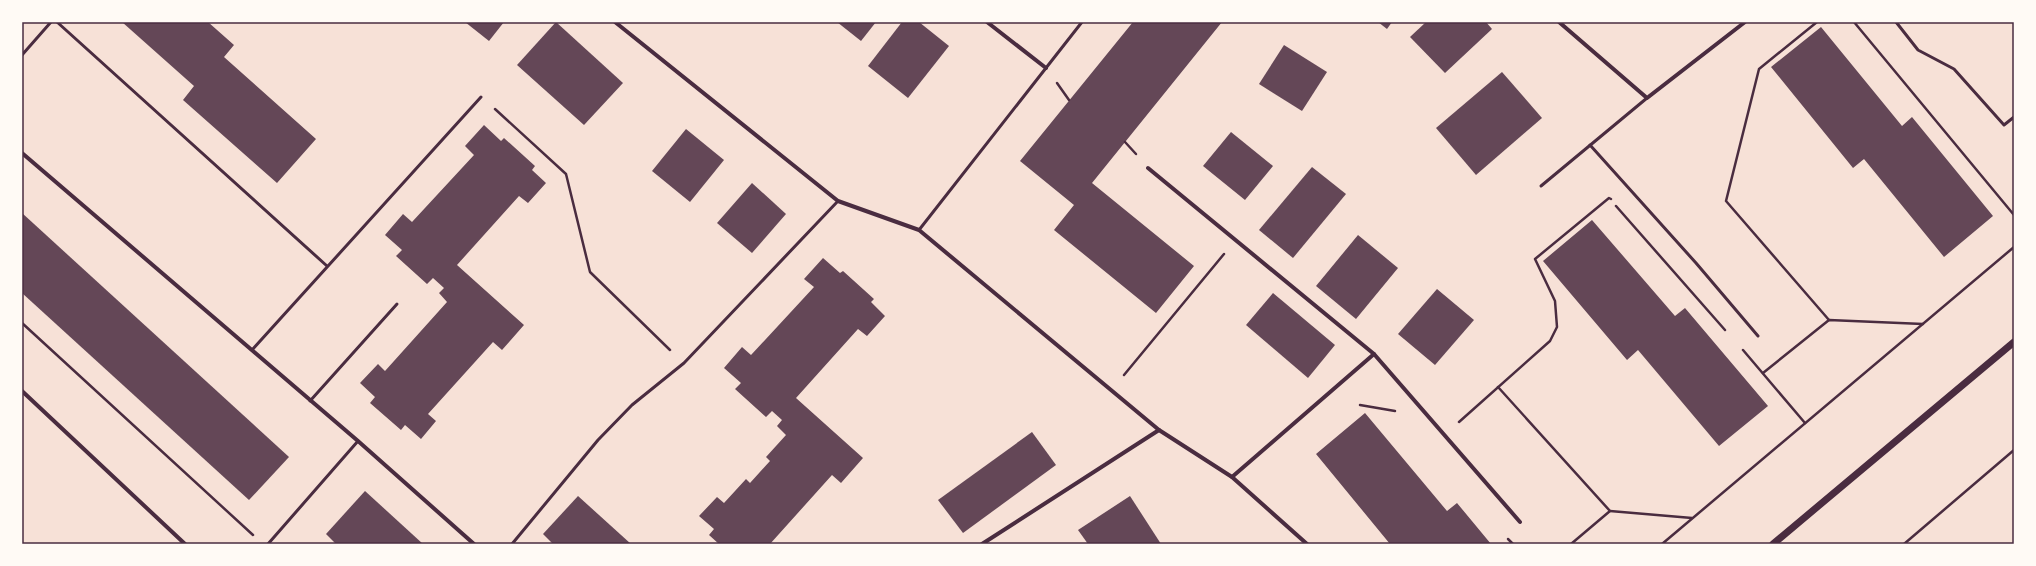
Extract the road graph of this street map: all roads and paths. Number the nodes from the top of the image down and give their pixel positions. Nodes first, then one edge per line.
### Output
1 (51, 22) edge
2 (57, 22) edge
3 (615, 22) edge
4 (987, 22) edge
5 (1082, 22) edge
6 (1559, 22) edge
7 (1745, 22) edge
8 (1817, 22) edge
9 (1854, 22) edge
10 (1896, 22) edge
11 (22, 55) edge
12 (1046, 68) junction
13 (481, 96) joint
14 (1647, 98) junction
15 (2014, 117) edge
16 (1590, 145) junction
17 (22, 153) edge
18 (1148, 168) dead end
19 (1541, 186) dead end
20 (838, 201) junction
21 (2014, 215) edge
22 (919, 230) junction
23 (1235, 240) junction
24 (2014, 248) edge
25 (327, 266) junction
26 (397, 304) dead end
27 (1829, 320) junction
28 (22, 323) edge
29 (1923, 324) junction
30 (1726, 331) dead end
31 (1758, 336) dead end
32 (2014, 342) edge
33 (1742, 349) dead end
34 (252, 350) junction
35 (1374, 354) junction
36 (684, 363) junction
37 (1763, 373) junction
38 (1498, 388) junction
39 (1112, 390) junction
40 (22, 391) edge
41 (310, 401) junction
42 (1360, 405) dead end
43 (1399, 415) dead end
44 (1805, 423) junction
45 (1159, 430) junction
46 (1444, 435) junction
47 (358, 442) junction
48 (2014, 450) edge
49 (1232, 477) junction
50 (1610, 511) junction
51 (1692, 518) junction
52 (1520, 522) dead end
53 (1508, 538) dead end
54 (256, 539) dead end
55 (185, 544) edge
56 (268, 544) edge
57 (474, 544) edge
58 (512, 544) edge
59 (982, 544) edge
60 (1307, 544) edge
61 (1513, 544) edge
62 (1571, 544) edge
63 (1662, 544) edge
64 (1772, 544) edge
65 (1904, 544) edge

1 - 11 lane
2 - 25 lane
3 - 20 street
4 - 12 street
5 - 12 lane
6 - 14 street
7 - 14 street
8 - 27 path
9 - 21 path
10 - 15 lane
12 - 22 lane
13 - 25 lane
13 - 36 path
14 - 16 lane
16 - 19 lane
16 - 31 lane
17 - 34 street
18 - 23 street
20 - 22 street
20 - 36 lane
22 - 39 street
23 - 35 street
23 - 39 path
24 - 29 path
25 - 34 lane
26 - 41 lane
27 - 29 path
27 - 37 path
28 - 54 path
29 - 44 path
30 - 38 path
32 - 64 street
33 - 37 path
34 - 41 street
35 - 46 street
35 - 49 street
36 - 58 lane
37 - 44 path
38 - 46 path
38 - 50 path
39 - 45 street
40 - 55 street
41 - 47 street
42 - 43 path
44 - 51 path
45 - 49 street
45 - 59 street
46 - 52 street
47 - 56 lane
47 - 57 street
48 - 65 path
49 - 60 street
50 - 51 path
50 - 62 path
51 - 63 path
53 - 61 path

